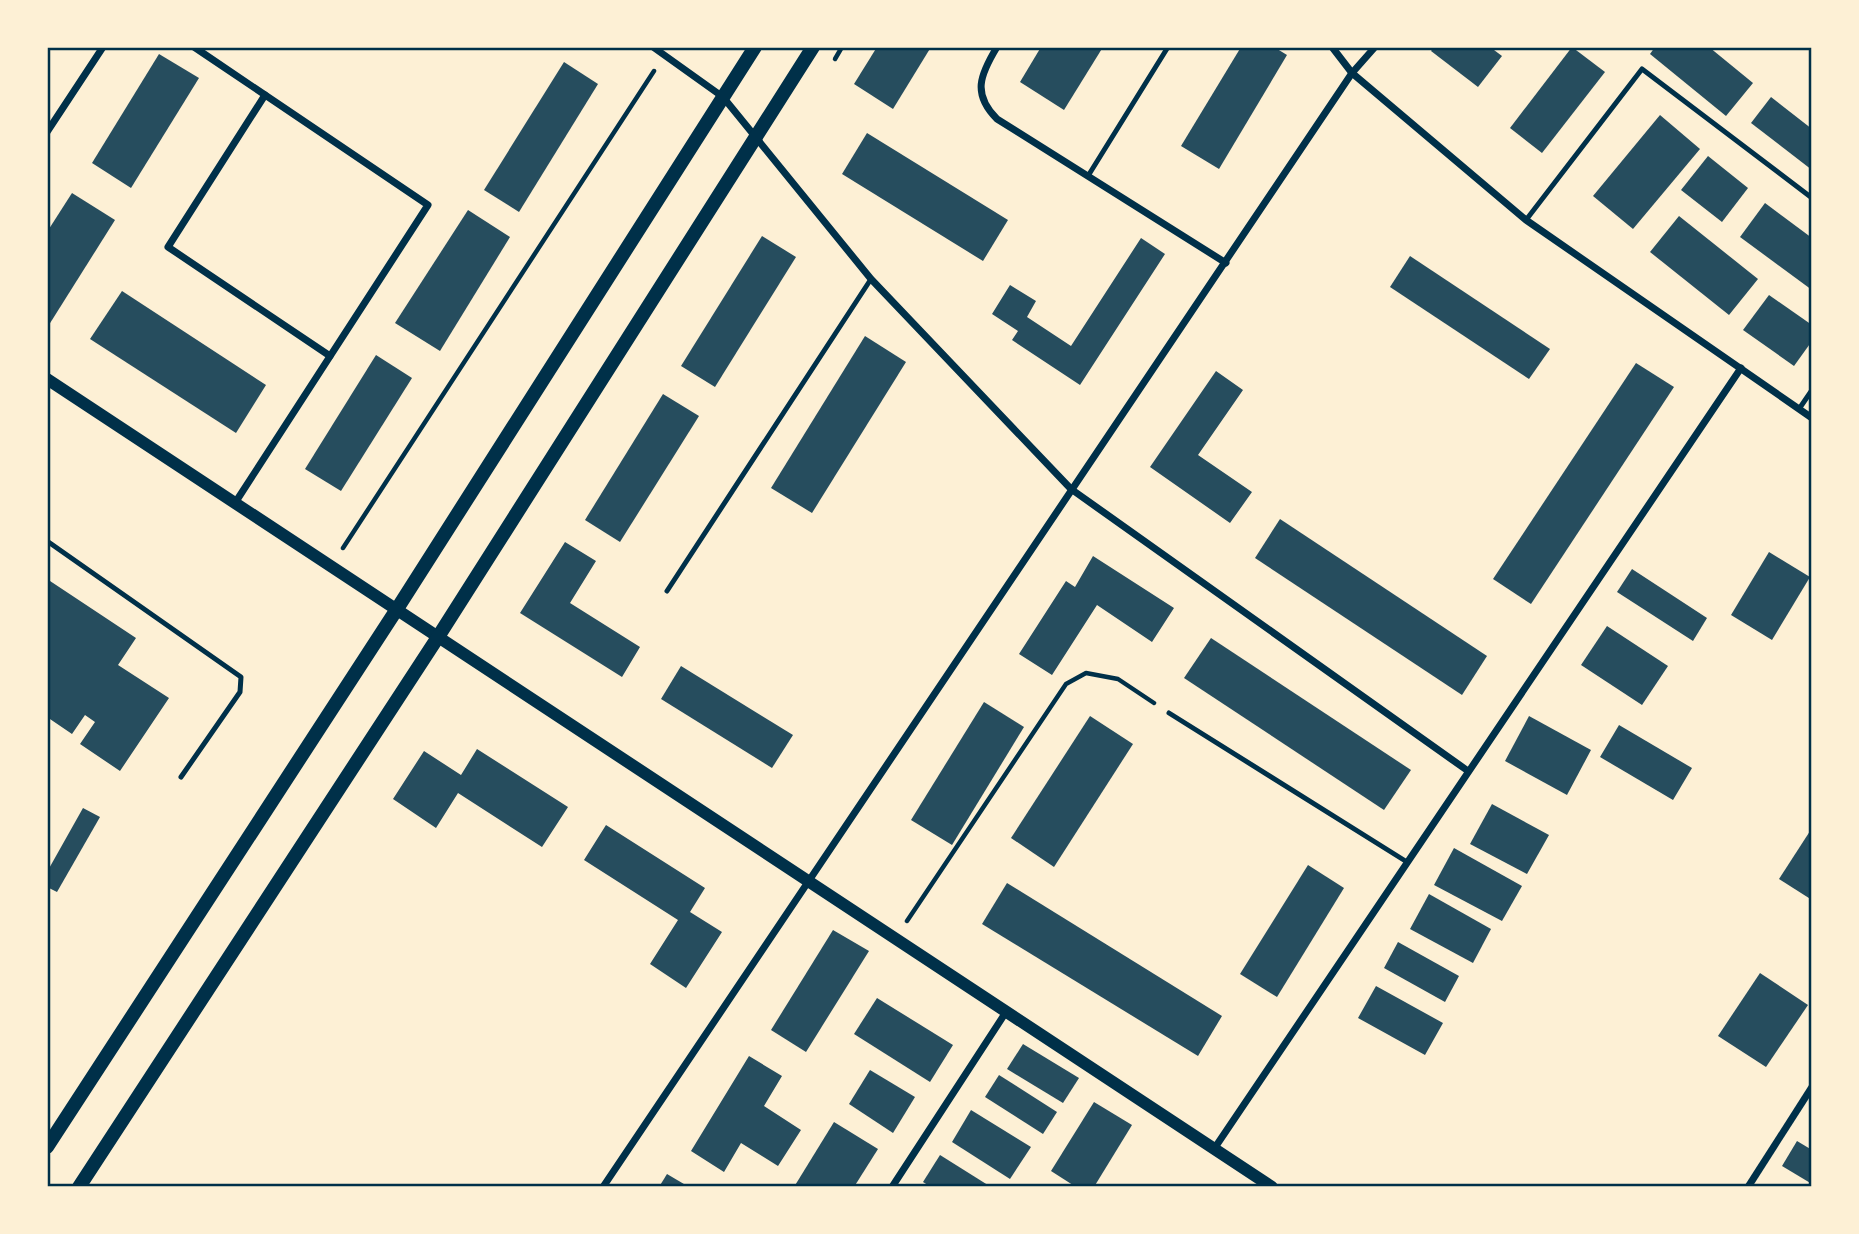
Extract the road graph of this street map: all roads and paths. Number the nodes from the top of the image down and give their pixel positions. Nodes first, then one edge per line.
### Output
1 (103, 47) edge
2 (194, 47) edge
3 (653, 47) edge
4 (755, 47) edge
5 (813, 47) edge
6 (997, 47) edge
7 (1168, 47) edge
8 (1332, 47) edge
9 (1375, 47) edge
10 (664, 55) junction
11 (1352, 73) junction
12 (265, 95) junction
13 (723, 97) junction
14 (47, 132) edge
15 (754, 137) junction
16 (1088, 176) junction
17 (1812, 198) edge
18 (1526, 220) junction
19 (1226, 264) junction
20 (871, 279) junction
21 (330, 356) junction
22 (1741, 368) junction
23 (47, 379) edge
24 (1812, 390) edge
25 (1799, 409) junction
26 (1812, 418) edge
27 (1071, 489) junction
28 (235, 504) junction
29 (47, 541) edge
30 (331, 566) junction
31 (667, 591) dead end
32 (397, 609) junction
33 (438, 637) junction
34 (1169, 713) joint
35 (1468, 771) junction
36 (181, 777) dead end
37 (1407, 862) junction
38 (807, 881) junction
39 (895, 939) junction
40 (1006, 1012) junction
41 (1812, 1087) edge
42 (47, 1147) edge
43 (1214, 1149) junction
44 (79, 1187) edge
45 (603, 1187) edge
46 (892, 1187) edge
47 (1272, 1187) edge
48 (1748, 1187) edge

1 - 14 street
2 - 12 street
3 - 10 street
4 - 13 main road
5 - 15 main road
6 - 16 street
7 - 16 lane
8 - 11 street
9 - 11 street
10 - 13 street
10 - 30 path
11 - 18 street
11 - 19 street
12 - 21 street
12 - 21 street
13 - 15 street
13 - 32 main road
15 - 20 street
15 - 33 main road
16 - 19 street
17 - 18 lane
18 - 22 street
19 - 27 street
20 - 27 street
20 - 31 lane
21 - 28 street
22 - 25 street
22 - 35 street
23 - 28 street
24 - 25 lane
25 - 26 street
27 - 35 street
27 - 38 street
28 - 30 street
29 - 36 lane
30 - 32 street
32 - 33 street
32 - 42 main road
33 - 38 street
33 - 44 main road
34 - 37 lane
34 - 39 path
35 - 37 street
37 - 43 street
38 - 39 street
38 - 45 street
39 - 40 street
40 - 43 street
40 - 46 street
41 - 48 street
43 - 47 street

